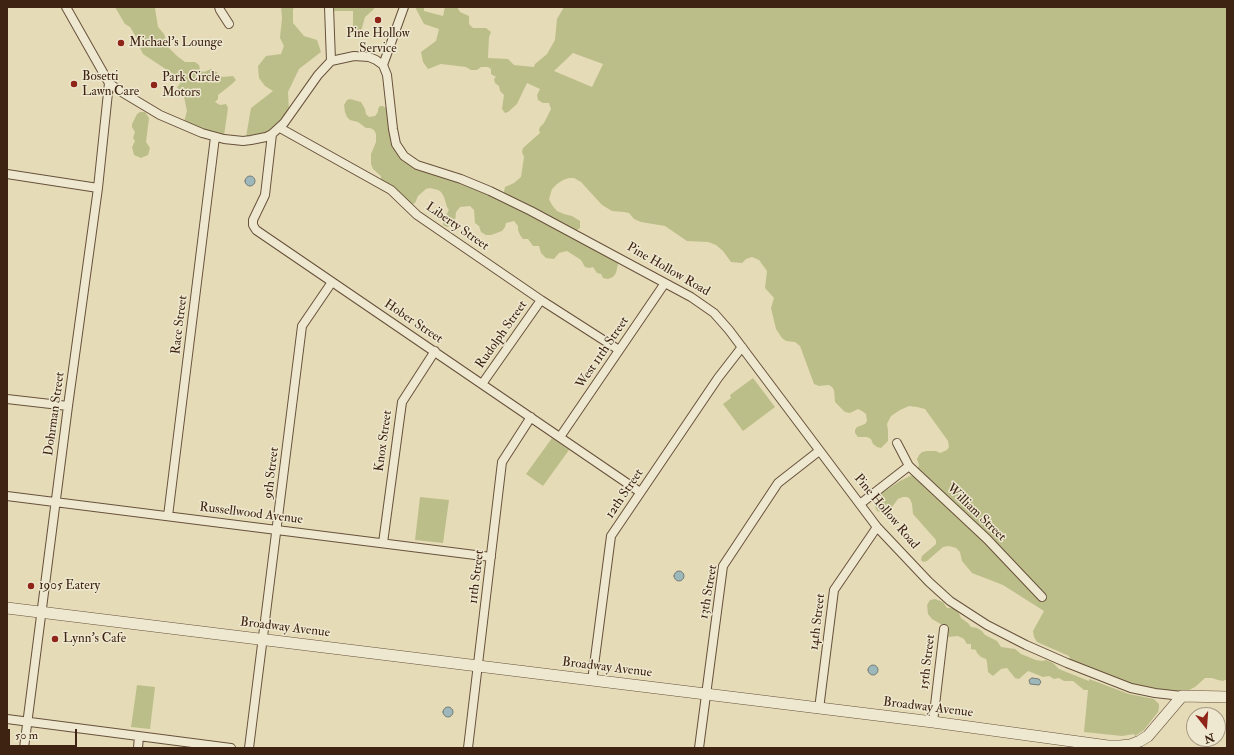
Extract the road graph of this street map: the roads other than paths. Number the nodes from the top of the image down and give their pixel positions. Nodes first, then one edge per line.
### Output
1 (66, 7) edge
2 (219, 7) edge
3 (329, 7) edge
4 (404, 7) edge
5 (229, 24) dead end
6 (331, 61) junction
7 (383, 65) junction
8 (109, 83) junction
9 (280, 128) junction
10 (272, 134) junction
11 (215, 137) junction
12 (7, 174) edge
13 (98, 188) junction
14 (332, 282) junction
15 (665, 283) junction
16 (541, 300) junction
17 (742, 347) junction
18 (620, 350) junction
19 (435, 352) junction
20 (482, 384) junction
21 (7, 400) edge
22 (68, 406) junction
23 (531, 417) junction
24 (560, 437) junction
25 (897, 443) dead end
26 (819, 451) junction
27 (910, 466) junction
28 (640, 492) junction
29 (7, 496) edge
30 (55, 502) junction
31 (860, 504) junction
32 (168, 516) junction
33 (877, 526) junction
34 (276, 530) junction
35 (382, 543) junction
36 (491, 557) junction
37 (1042, 597) dead end
38 (7, 608) edge
39 (41, 612) junction
40 (944, 629) dead end
41 (263, 640) junction
42 (478, 666) junction
43 (592, 680) junction
44 (706, 694) junction
45 (1182, 696) junction
46 (1227, 696) edge
47 (819, 709) junction
48 (7, 719) edge
49 (28, 721) junction
50 (933, 722) junction
51 (139, 736) junction
52 (24, 748) edge
53 (138, 748) edge
54 (231, 748) edge
55 (249, 748) edge
56 (468, 748) edge
57 (700, 748) edge

1 - 8 street
2 - 5 street
3 - 6 street
4 - 7 street
6 - 7 street
6 - 9 street
7 - 15 street, Pine Hollow Road
8 - 11 street
8 - 13 street, Dohrman Street
9 - 10 street
9 - 16 street, Liberty Street
10 - 11 street
10 - 14 street, Hober Street
11 - 32 street, Race Street
12 - 13 street
13 - 22 street, Dohrman Street
14 - 19 street, Hober Street
14 - 34 street, 9th Street
15 - 17 street, Pine Hollow Road
15 - 18 street, West 11th Street
16 - 18 street, Liberty Street
16 - 20 street, Rudolph Street
17 - 26 street, Pine Hollow Road
17 - 28 street, 12th Street
18 - 24 street, West 11th Street
19 - 20 street, Hober Street
19 - 35 street, Knox Street
20 - 23 street, Hober Street
21 - 22 street
22 - 30 street, Dohrman Street
23 - 24 street, Hober Street
23 - 36 street, 11th Street
24 - 28 street, Hober Street
25 - 27 street, William Street
26 - 31 street, Pine Hollow Road
26 - 44 street, 13th Street
27 - 31 street
27 - 37 street, William Street
28 - 43 street, 12th Street
29 - 30 street, Russellwood Avenue
30 - 32 street, Russellwood Avenue
30 - 39 street, Dohrman Street
31 - 33 street, Pine Hollow Road
32 - 34 street, Russellwood Avenue
33 - 45 street, Pine Hollow Road
33 - 47 street, 14th Street
34 - 35 street, Russellwood Avenue
34 - 41 street, 9th Street
35 - 36 street, Russellwood Avenue
36 - 42 street, 11th Street
38 - 39 street, Broadway Avenue
39 - 41 street, Broadway Avenue
39 - 49 street, Dohrman Street
40 - 50 street, 15th Street
41 - 42 street, Broadway Avenue
41 - 55 street, 9th Street
42 - 43 street, Broadway Avenue
42 - 56 street, 11th Street
43 - 44 street, Broadway Avenue
44 - 47 street, Broadway Avenue
44 - 57 street, 13th Street
45 - 46 street, Pine Hollow Road
45 - 50 street, Broadway Avenue
47 - 50 street, Broadway Avenue
48 - 49 street
49 - 51 street
49 - 52 street, Dohrman Street
51 - 53 street
51 - 54 street

